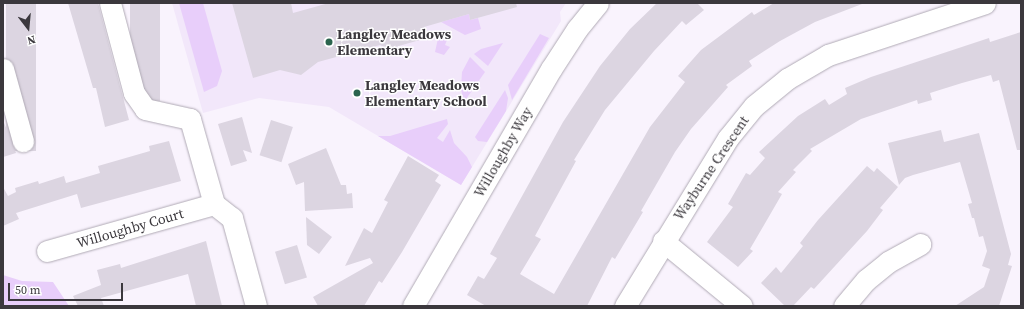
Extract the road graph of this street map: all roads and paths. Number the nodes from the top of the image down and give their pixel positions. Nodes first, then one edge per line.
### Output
1 (110, 3) edge
2 (598, 3) edge
3 (985, 3) edge
4 (3, 69) edge
5 (23, 141) dead end
6 (214, 204) junction
7 (663, 242) junction
8 (920, 244) dead end
9 (46, 251) dead end
10 (256, 306) edge
11 (414, 306) edge
12 (625, 306) edge
13 (742, 306) edge
14 (844, 306) edge

1 - 6 street
2 - 11 street, Willoughby Way
3 - 7 street, Wayburne Crescent
4 - 5 street
6 - 9 street, Willoughby Court
6 - 10 street
7 - 12 street, Wayburne Crescent
7 - 13 street
8 - 14 street

